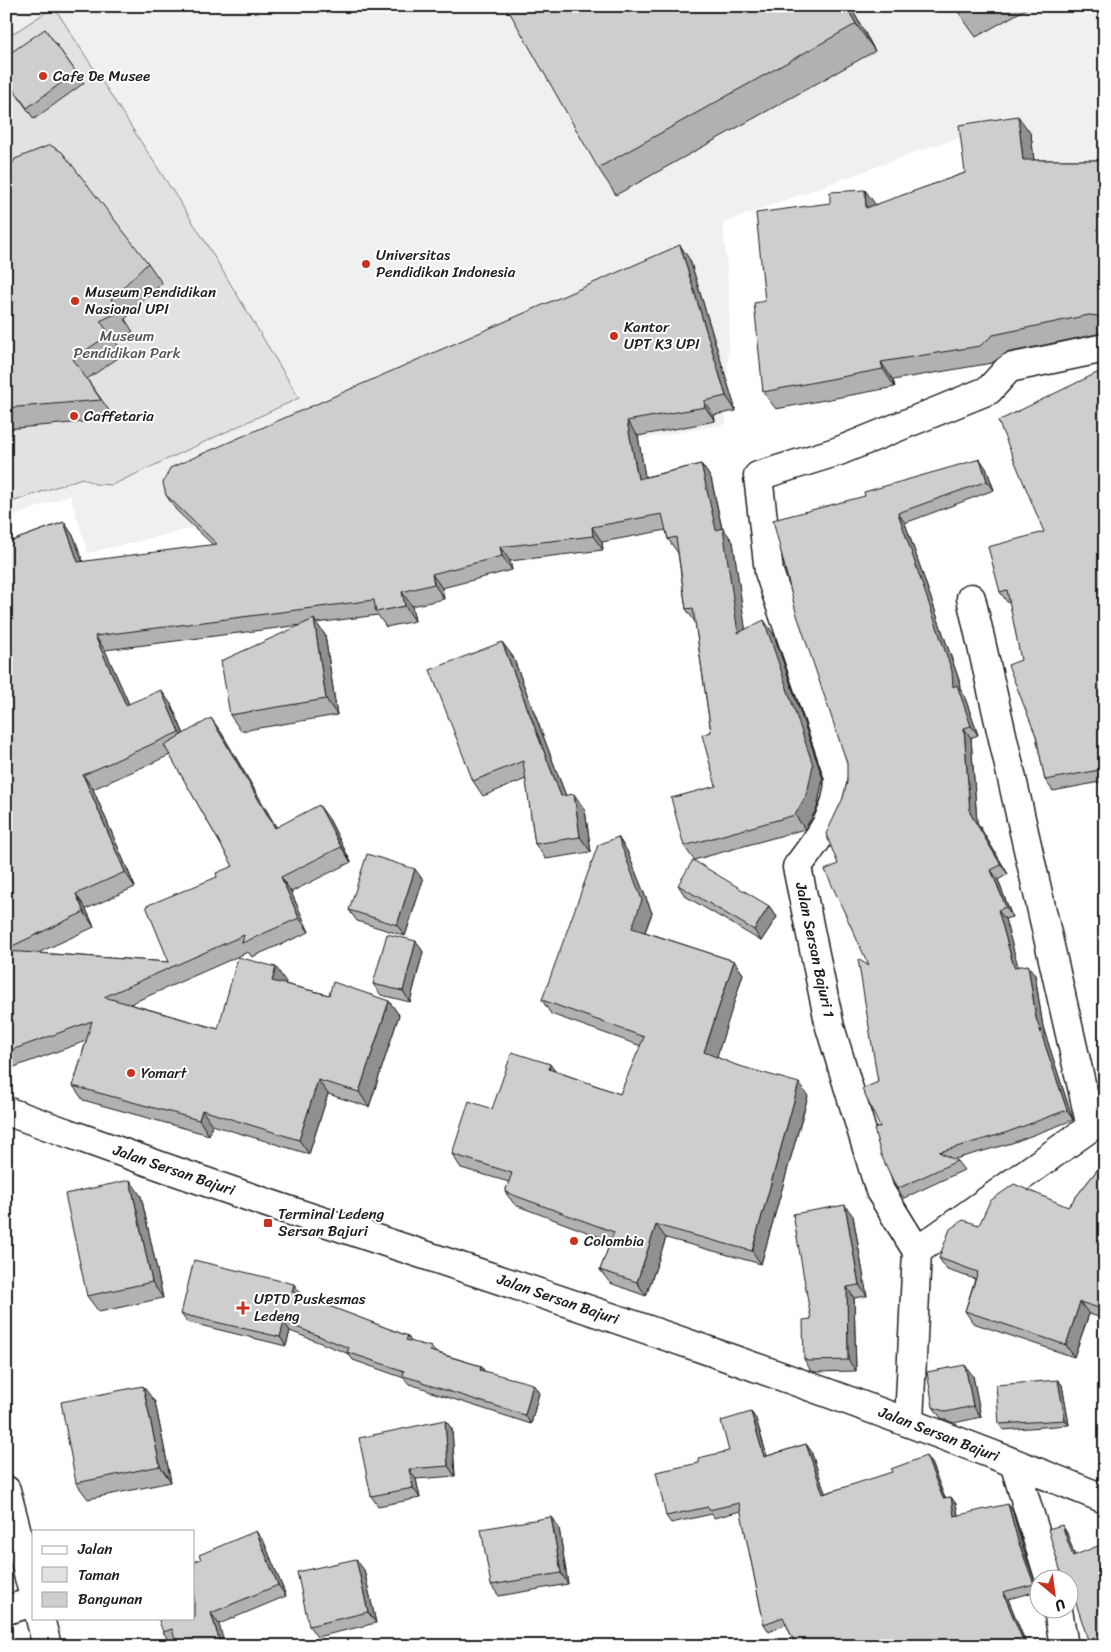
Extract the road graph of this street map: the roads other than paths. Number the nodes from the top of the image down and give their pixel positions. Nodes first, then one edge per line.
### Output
1 (1105, 348) edge
2 (971, 598) dead end
3 (6, 1111) edge
4 (917, 1251) junction
5 (909, 1422) junction
6 (1014, 1462) junction
7 (6, 1490) edge
8 (1105, 1498) edge
9 (1047, 1570) edge
10 (32, 1589) edge
11 (32, 1603) edge
12 (6, 1610) edge
13 (40, 1620) edge
14 (1060, 1620) edge
15 (47, 1646) edge
16 (1064, 1646) edge

1 - 4 street, Jalan Sersan Bajuri 1
2 - 4 street
3 - 5 street, Jalan Sersan Bajuri
4 - 5 street
5 - 6 street, Jalan Sersan Bajuri
6 - 8 street, Jalan Sersan Bajuri
6 - 9 street
7 - 10 street
11 - 12 street
13 - 15 street
14 - 16 street

